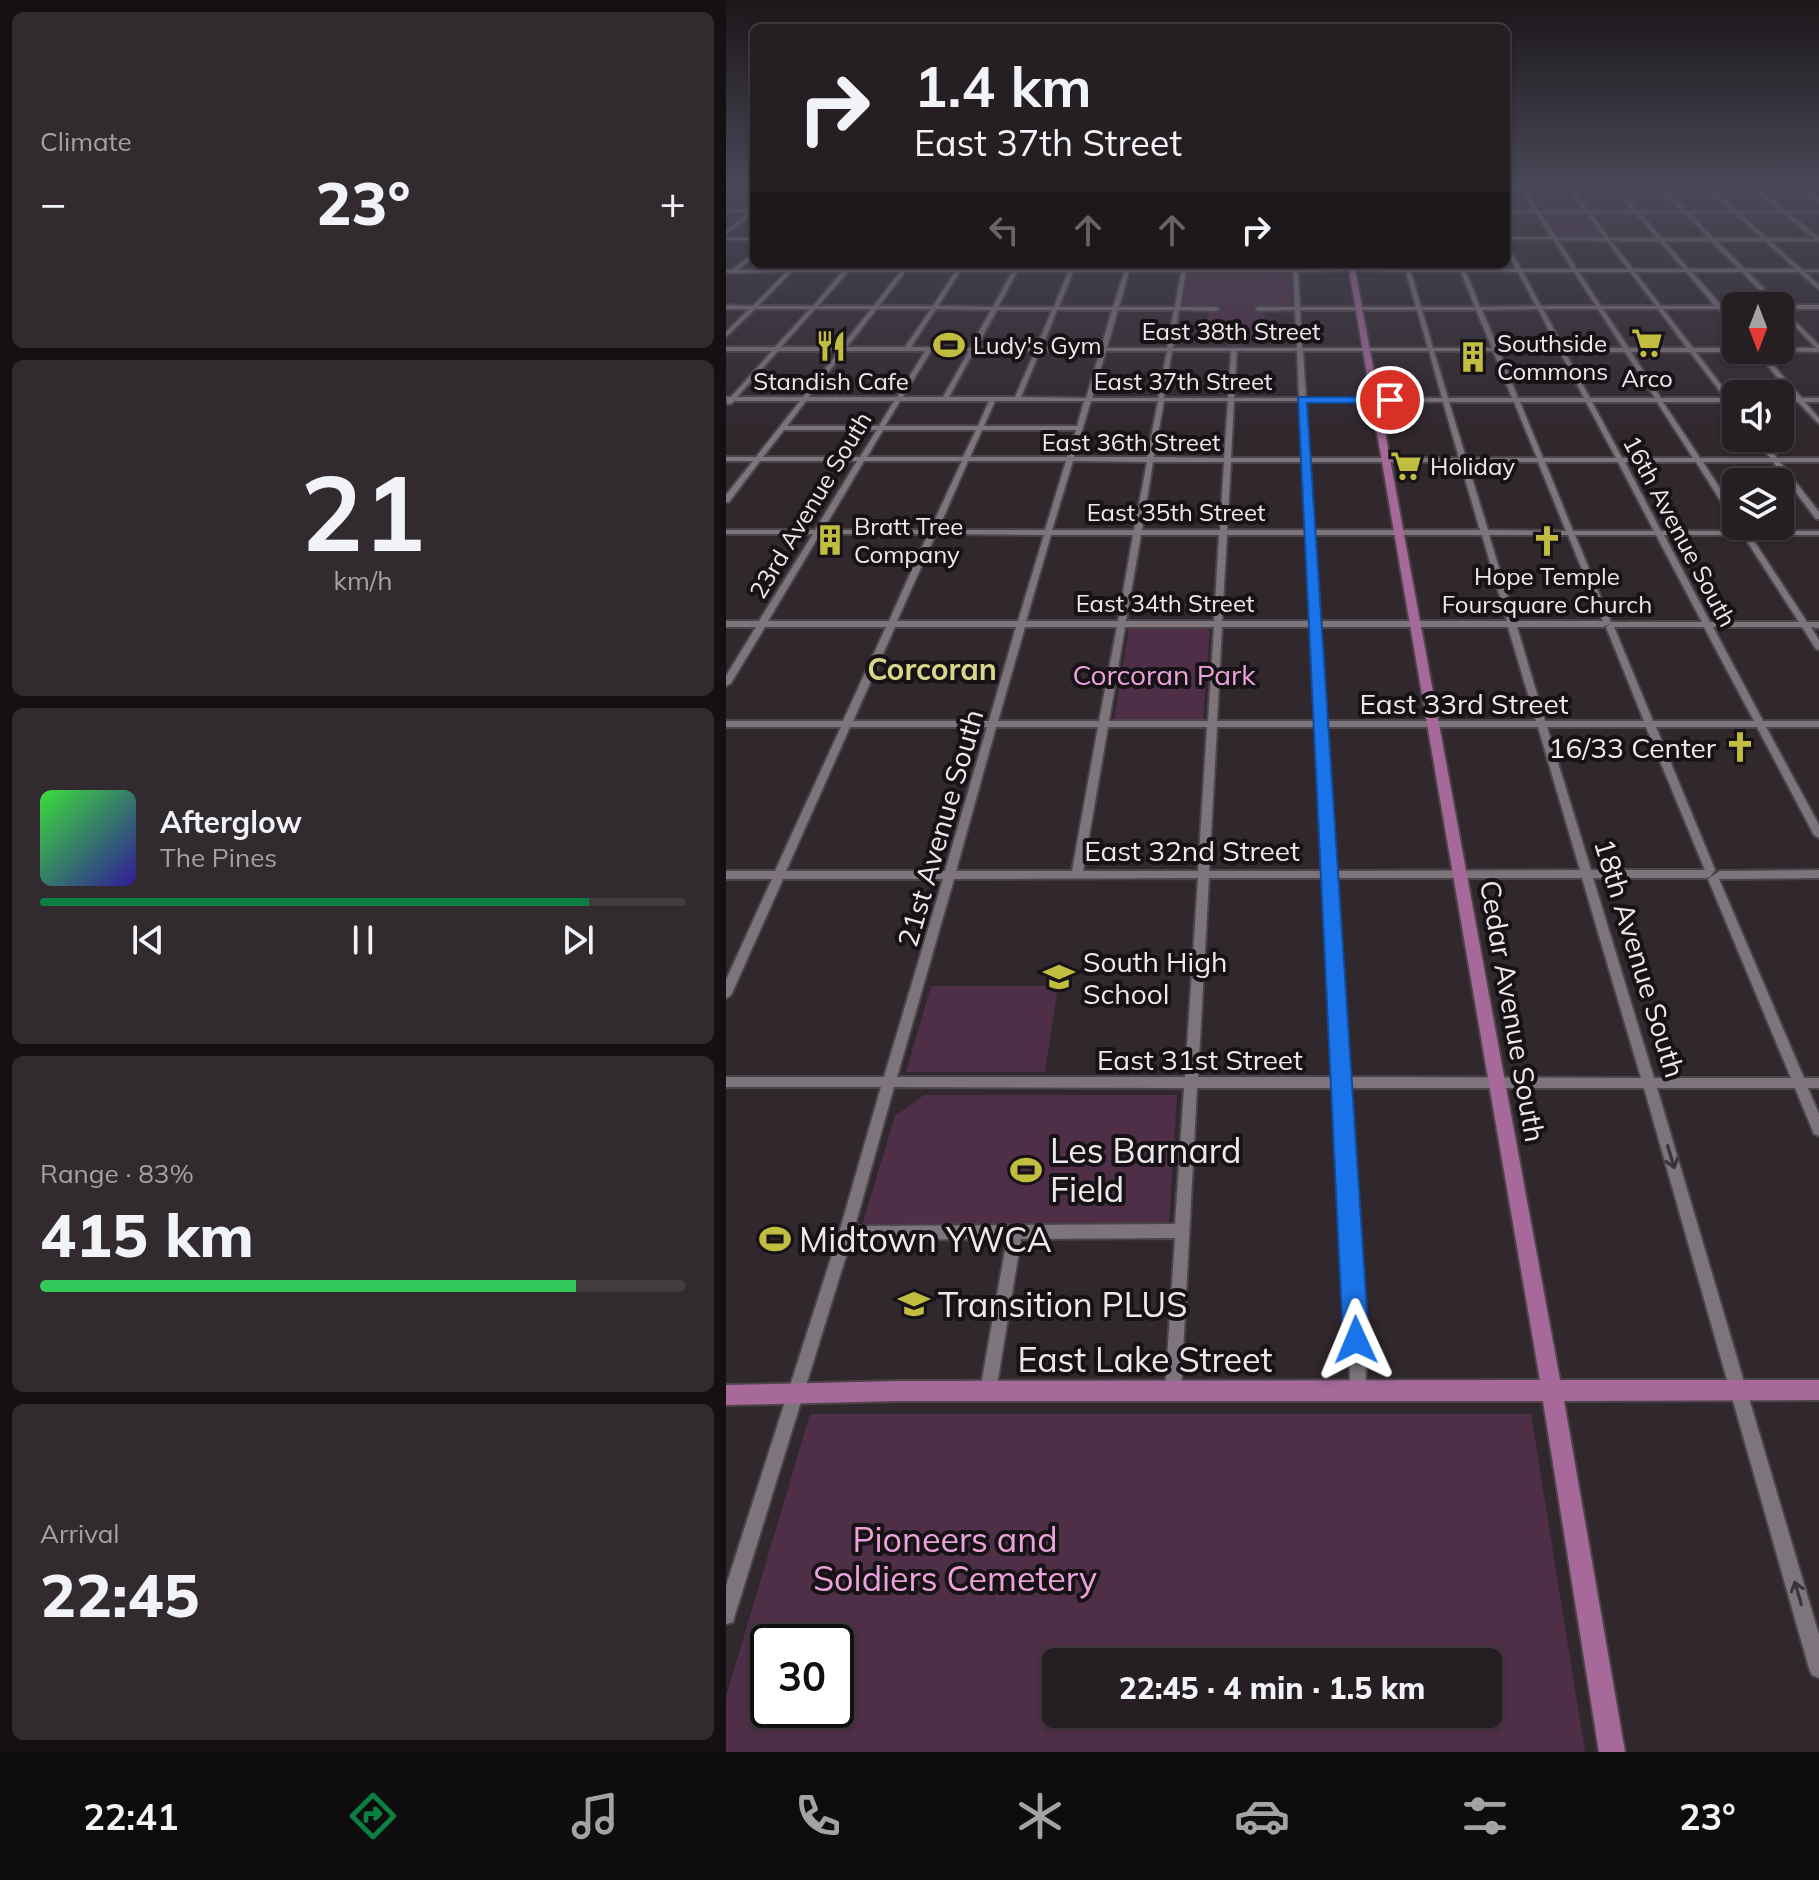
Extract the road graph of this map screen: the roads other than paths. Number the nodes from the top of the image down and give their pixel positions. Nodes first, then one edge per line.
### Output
1 (738, 268) edge
2 (794, 268) edge
3 (850, 268) edge
4 (906, 268) edge
5 (961, 268) edge
6 (1017, 268) edge
7 (1058, 268) edge
8 (1073, 268) edge
9 (1128, 268) edge
10 (1184, 268) edge
11 (1287, 268) edge
12 (1296, 268) edge
13 (1304, 268) edge
14 (1346, 268) edge
15 (1351, 268) edge
16 (1361, 268) edge
17 (1398, 268) edge
18 (1407, 268) edge
19 (1462, 268) edge
20 (1481, 268) edge
21 (1630, 268) edge
22 (1685, 268) edge
23 (1741, 268) edge
24 (1796, 268) edge
25 (1240, 269) edge
26 (1519, 270) junction
27 (1575, 270) junction
28 (726, 271) edge
29 (734, 271) junction
30 (791, 271) junction
31 (847, 271) junction
32 (903, 271) junction
33 (959, 271) junction
34 (1015, 271) junction
35 (1632, 271) junction
36 (1688, 271) junction
37 (1744, 271) junction
38 (1800, 271) junction
39 (1819, 271) edge
40 (726, 278) edge
41 (1819, 288) edge
42 (1764, 292) edge
43 (726, 307) edge
44 (754, 307) junction
45 (815, 307) junction
46 (875, 307) junction
47 (935, 307) junction
48 (995, 307) junction
49 (1056, 307) junction
50 (1116, 307) junction
51 (1177, 307) junction
52 (1298, 307) junction
53 (1358, 307) junction
54 (1418, 307) junction
55 (1478, 307) junction
56 (1538, 307) junction
57 (1598, 307) junction
58 (1659, 307) junction
59 (1720, 307) junction
60 (1794, 307) edge
61 (1819, 307) edge
62 (1216, 309) dead end
63 (1258, 309) dead end
64 (1722, 309) edge
65 (1794, 323) edge
66 (726, 335) edge
67 (726, 349) edge
68 (776, 349) junction
69 (842, 349) junction
70 (907, 349) junction
71 (929, 349) junction
72 (973, 349) junction
73 (1038, 349) junction
74 (1103, 349) junction
75 (1169, 349) junction
76 (1299, 349) junction
77 (1365, 349) junction
78 (1430, 349) junction
79 (1495, 349) junction
80 (1819, 349) edge
81 (1234, 350) junction
82 (1560, 350) junction
83 (1626, 350) junction
84 (1691, 350) junction
85 (1722, 350) edge
86 (1794, 350) edge
87 (1769, 364) edge
88 (1722, 388) edge
89 (729, 399) edge
90 (803, 399) junction
91 (899, 399) junction
92 (945, 399) junction
93 (993, 399) junction
94 (1017, 399) junction
95 (1088, 399) junction
96 (1374, 399) junction
97 (1516, 399) junction
98 (1160, 400) junction
99 (1231, 400) junction
100 (1302, 400) junction
101 (1445, 400) junction
102 (1587, 400) junction
103 (1658, 400) junction
104 (1722, 400) edge
105 (1794, 400) edge
106 (1800, 400) junction
107 (1819, 400) edge
108 (726, 406) edge
109 (1819, 422) edge
110 (781, 428) junction
111 (881, 428) junction
112 (981, 428) junction
113 (1080, 428) junction
114 (1769, 452) edge
115 (726, 459) edge
116 (757, 459) junction
117 (861, 459) junction
118 (966, 459) junction
119 (1070, 459) junction
120 (1306, 459) junction
121 (1384, 459) junction
122 (1151, 460) junction
123 (1228, 460) junction
124 (1463, 460) junction
125 (1541, 460) junction
126 (1619, 460) junction
127 (1697, 460) junction
128 (1775, 460) junction
129 (1819, 460) edge
130 (1722, 498) edge
131 (726, 500) edge
132 (1819, 517) edge
133 (1722, 530) edge
134 (726, 532) edge
135 (817, 532) junction
136 (933, 532) junction
137 (1224, 532) junction
138 (1309, 532) junction
139 (1398, 532) junction
140 (1794, 532) edge
141 (1049, 533) junction
142 (1137, 533) junction
143 (1485, 533) junction
144 (1571, 533) junction
145 (1658, 533) junction
146 (1819, 533) edge
147 (1749, 540) edge
148 (891, 623) junction
149 (1022, 623) junction
150 (1122, 623) junction
151 (1218, 623) junction
152 (1314, 623) junction
153 (1414, 623) junction
154 (726, 624) edge
155 (762, 624) junction
156 (1511, 624) junction
157 (1608, 624) junction
158 (1706, 624) junction
159 (1804, 624) junction
160 (1819, 625) edge
161 (1819, 647) edge
162 (726, 683) edge
163 (726, 724) edge
164 (1651, 724) junction
165 (1760, 724) junction
166 (1819, 724) edge
167 (846, 725) junction
168 (993, 725) junction
169 (1104, 725) junction
170 (1211, 725) junction
171 (1321, 725) junction
172 (1432, 725) junction
173 (1542, 725) junction
174 (1819, 835) edge
175 (949, 874) junction
176 (1077, 874) junction
177 (1203, 874) junction
178 (1329, 874) junction
179 (1458, 874) junction
180 (1586, 874) junction
181 (1712, 874) junction
182 (1819, 874) edge
183 (726, 875) edge
184 (779, 875) junction
185 (726, 993) edge
186 (726, 1082) edge
187 (888, 1082) junction
188 (1191, 1083) junction
189 (1341, 1083) junction
190 (1495, 1083) junction
191 (1648, 1083) junction
192 (1799, 1083) junction
193 (1819, 1083) edge
194 (1819, 1130) edge
195 (1182, 1231) junction
196 (1015, 1232) junction
197 (846, 1233) junction
198 (726, 1386) edge
199 (1173, 1390) junction
200 (1358, 1390) junction
201 (1552, 1390) junction
202 (1742, 1390) junction
203 (1819, 1390) edge
204 (988, 1391) junction
205 (759, 1392) junction
206 (797, 1393) junction
207 (726, 1395) edge
208 (726, 1615) edge
209 (1819, 1668) edge
210 (1612, 1752) edge

1 - 29 street
2 - 30 street
3 - 31 street
4 - 32 street
5 - 33 street
6 - 34 street
7 - 34 street
8 - 49 street
9 - 50 street, 21st Avenue South
10 - 25 street
10 - 51 street
11 - 25 street
12 - 52 street
13 - 14 street
15 - 53 main road, Cedar Avenue South
16 - 17 street
18 - 54 street, 18th Avenue South
19 - 55 street
20 - 26 street
21 - 35 street
22 - 36 street
23 - 37 street
24 - 38 street
26 - 27 street
26 - 56 street, 16th Avenue South
27 - 35 street
27 - 57 street
28 - 29 street
29 - 30 street
29 - 40 street
30 - 31 street
30 - 44 street
31 - 32 street
31 - 45 street
32 - 33 street
32 - 46 street
33 - 34 street
33 - 47 street
34 - 48 street
35 - 36 street
35 - 58 street
36 - 37 street
36 - 59 street
37 - 38 street
37 - 42 street
38 - 39 street
38 - 41 street
43 - 44 street
44 - 45 street
44 - 66 street
45 - 46 street
45 - 68 street
46 - 47 street
46 - 69 street
47 - 48 street
47 - 70 street
48 - 49 street
48 - 72 street
49 - 50 street
49 - 73 street
50 - 51 street
50 - 74 street, 21st Avenue South
51 - 62 street
51 - 75 street
52 - 53 street
52 - 63 street
52 - 76 street
53 - 54 street
53 - 77 main road, Cedar Avenue South
54 - 55 street
54 - 78 street, 18th Avenue South
55 - 56 street
55 - 79 street
56 - 57 street
56 - 82 street, 16th Avenue South
57 - 58 street
57 - 83 street
58 - 59 street
58 - 84 street
59 - 64 street
60 - 61 street
65 - 80 street
67 - 68 street, East 38th Street
68 - 69 street, East 38th Street
68 - 89 street
69 - 70 street, East 38th Street
69 - 90 street
70 - 71 street, East 38th Street
71 - 72 street, East 38th Street
71 - 91 street, 23rd Avenue South
72 - 73 street, East 38th Street
72 - 92 street
73 - 74 street, East 38th Street
73 - 94 street
74 - 75 street, East 38th Street
74 - 95 street, 21st Avenue South
75 - 81 street, East 38th Street
75 - 98 street
76 - 77 street, East 38th Street
76 - 81 street, East 38th Street
76 - 100 street
77 - 78 street, East 38th Street
77 - 96 main road, Cedar Avenue South
78 - 79 street, East 38th Street
78 - 101 street, 18th Avenue South
79 - 82 street, East 38th Street
79 - 97 street
80 - 86 street
81 - 99 street
82 - 83 street, East 38th Street
82 - 102 street, 16th Avenue South
83 - 84 street, East 38th Street
83 - 103 street
84 - 85 street, East 38th Street
84 - 88 street
87 - 106 street
89 - 90 street, East 37th Street
89 - 108 street
90 - 91 street, East 37th Street
90 - 110 street
91 - 92 street, East 37th Street
91 - 111 street, 23rd Avenue South
92 - 93 street, East 37th Street
93 - 94 street, East 37th Street
93 - 112 street
94 - 95 street, East 37th Street
95 - 98 street, East 37th Street
95 - 113 street, 21st Avenue South
96 - 100 street, East 37th Street
96 - 101 street, East 37th Street
96 - 121 main road, Cedar Avenue South
97 - 101 street, East 37th Street
97 - 102 street, East 37th Street
97 - 125 street
98 - 99 street, East 37th Street
98 - 122 street
99 - 100 street, East 37th Street
99 - 123 street
100 - 120 street
101 - 124 street, 18th Avenue South
102 - 103 street, East 37th Street
102 - 126 street, 16th Avenue South
103 - 104 street, East 37th Street
103 - 127 street
105 - 106 street
106 - 107 street
106 - 109 street
110 - 111 street
110 - 116 street
111 - 112 street
111 - 117 street, 23rd Avenue South
112 - 113 street
112 - 118 street
113 - 119 street, 21st Avenue South
114 - 128 street
115 - 116 street, East 36th Street
116 - 117 street, East 36th Street
116 - 131 street
117 - 118 street, East 36th Street
117 - 135 street, 23rd Avenue South
118 - 119 street, East 36th Street
118 - 136 street
119 - 122 street, East 36th Street
119 - 141 street, 21st Avenue South
120 - 121 street, East 36th Street
120 - 123 street, East 36th Street
120 - 138 street
121 - 124 street, East 36th Street
121 - 139 main road, Cedar Avenue South
122 - 123 street, East 36th Street
122 - 142 street
123 - 137 street
124 - 125 street, East 36th Street
124 - 143 street, 18th Avenue South
125 - 126 street, East 36th Street
125 - 144 street
126 - 127 street, East 36th Street
126 - 145 street, 16th Avenue South
127 - 128 street, East 36th Street
127 - 130 street
128 - 129 street, East 36th Street
128 - 132 street
133 - 145 street, East 35th Street
134 - 135 street, East 35th Street
135 - 136 street, East 35th Street
135 - 155 street, 23rd Avenue South
136 - 141 street, East 35th Street
136 - 148 street
137 - 138 street, East 35th Street
137 - 142 street, East 35th Street
137 - 151 street
138 - 139 street, East 35th Street
138 - 152 street
139 - 143 street, East 35th Street
139 - 153 main road, Cedar Avenue South
140 - 146 street, East 35th Street
141 - 142 street, East 35th Street
141 - 149 street, 21st Avenue South
142 - 150 street
143 - 144 street, East 35th Street
143 - 156 street, 18th Avenue South
144 - 145 street, East 35th Street
144 - 157 street
145 - 158 street, 16th Avenue South
147 - 159 street
148 - 149 street, East 34th Street
148 - 155 street, East 34th Street
148 - 167 street
149 - 150 street, East 34th Street
149 - 168 street, 21st Avenue South
150 - 151 street, East 34th Street
150 - 169 street
151 - 152 street, East 34th Street
151 - 170 street
152 - 153 street, East 34th Street
152 - 171 street
153 - 156 street, East 34th Street
153 - 172 main road, Cedar Avenue South
154 - 155 street, East 34th Street
155 - 162 street, 23rd Avenue South
156 - 157 street, East 34th Street
156 - 173 street, 18th Avenue South
157 - 158 street, East 34th Street
157 - 164 street
158 - 159 street, East 34th Street
158 - 165 street, 16th Avenue South
159 - 160 street, East 34th Street
159 - 161 street
163 - 167 street, East 33rd Street
164 - 165 street, East 33rd Street
164 - 173 street, East 33rd Street
164 - 181 street
165 - 166 street, East 33rd Street
165 - 174 street, 16th Avenue South
167 - 168 street, East 33rd Street
167 - 184 street
168 - 169 street, East 33rd Street
168 - 175 street, 21st Avenue South
169 - 170 street, East 33rd Street
169 - 176 street
170 - 171 street, East 33rd Street
170 - 177 street
171 - 172 street, East 33rd Street
171 - 178 street
172 - 173 street, East 33rd Street
172 - 179 main road, Cedar Avenue South
173 - 180 street, 18th Avenue South
175 - 176 street, East 32nd Street
175 - 184 street, East 32nd Street
175 - 187 street, 21st Avenue South
176 - 177 street, East 32nd Street
177 - 178 street, East 32nd Street
177 - 188 street
178 - 179 street, East 32nd Street
178 - 189 street
179 - 180 street, East 32nd Street
179 - 190 main road, Cedar Avenue South
180 - 181 street, East 32nd Street
180 - 191 street, 18th Avenue South
181 - 182 street, East 32nd Street
181 - 192 street
183 - 184 street, East 32nd Street
184 - 185 street
186 - 187 street, East 31st Street
187 - 188 street, East 31st Street
187 - 197 street, 21st Avenue South
188 - 189 street, East 31st Street
188 - 195 street
189 - 190 street, East 31st Street
189 - 200 street
190 - 191 street, East 31st Street
190 - 201 main road, Cedar Avenue South
191 - 192 street, East 31st Street
191 -> 202 street, 18th Avenue South
192 - 193 street, East 31st Street
192 - 194 street
195 - 196 street
195 - 199 street
196 - 197 street
196 - 204 street
197 - 206 street, 21st Avenue South
198 - 205 main road, East Lake Street
199 - 200 main road, East Lake Street
199 - 204 main road, East Lake Street
200 - 201 main road, East Lake Street
201 - 202 main road, East Lake Street
201 - 210 main road, Cedar Avenue South
202 - 203 main road, East Lake Street
209 -> 202 street, 18th Avenue South
204 - 206 main road, East Lake Street
205 - 206 main road, East Lake Street
205 - 207 main road, East Lake Street
206 - 208 street, 21st Avenue South

